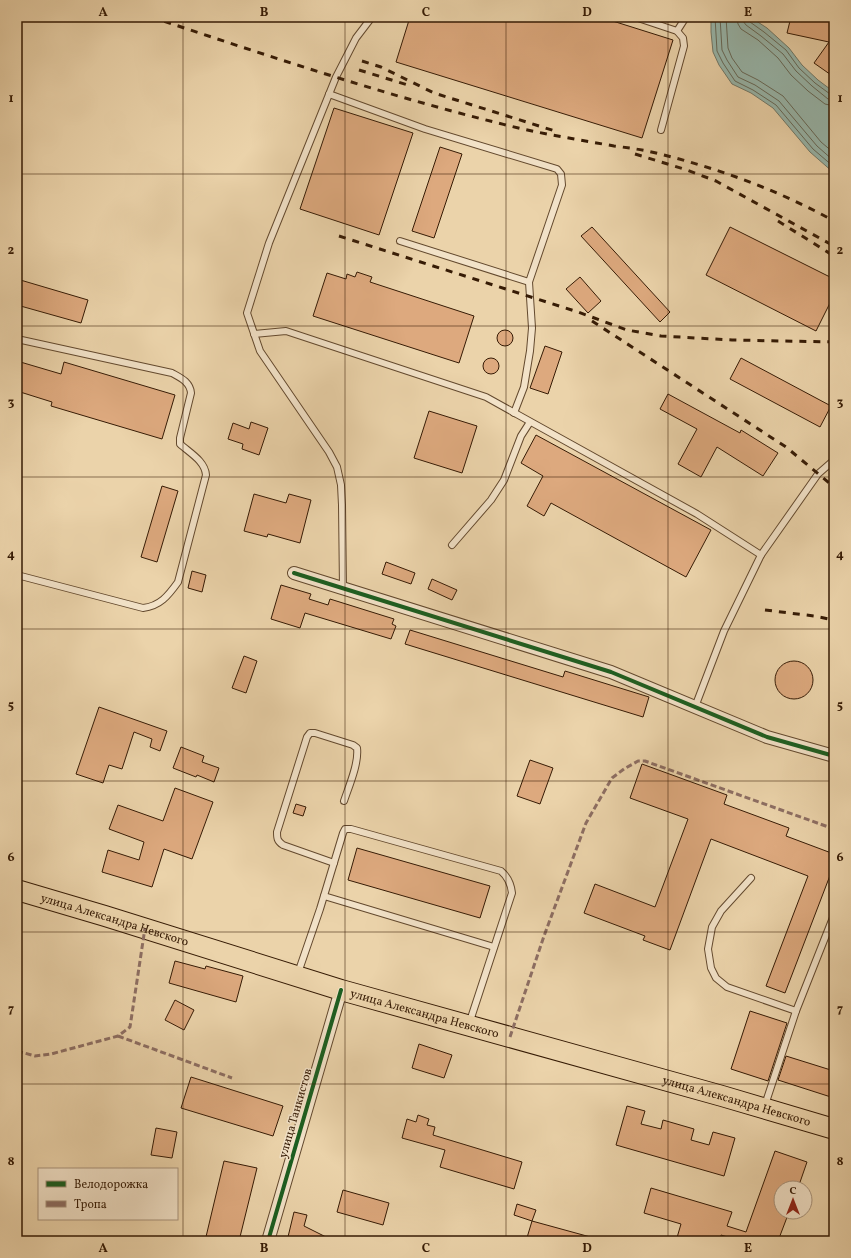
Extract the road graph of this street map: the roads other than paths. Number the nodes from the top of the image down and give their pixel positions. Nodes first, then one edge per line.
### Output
1 (372, 17) edge
2 (634, 17) edge
3 (686, 17) edge
4 (677, 31) junction
5 (329, 94) junction
6 (662, 130) dead end
7 (400, 241) dead end
8 (529, 282) junction
9 (254, 334) junction
10 (17, 339) edge
11 (514, 413) junction
12 (530, 422) junction
13 (834, 460) edge
14 (452, 545) dead end
15 (761, 555) junction
16 (294, 573) dead end
17 (17, 575) edge
18 (343, 588) junction
19 (696, 707) junction
20 (834, 756) edge
21 (344, 801) dead end
22 (334, 863) junction
23 (751, 878) dead end
24 (17, 890) edge
25 (324, 896) junction
26 (834, 915) edge
27 (494, 947) junction
28 (297, 976) junction
29 (342, 990) junction
30 (796, 1011) junction
31 (468, 1025) junction
32 (764, 1108) junction
33 (834, 1129) edge
34 (268, 1241) edge

1 - 5 lane
2 - 4 lane
3 - 4 lane
4 - 6 lane
5 - 8 lane
5 - 9 lane
7 - 8 lane
8 - 11 lane
9 - 11 lane
9 - 18 lane
10 - 17 lane
11 - 12 lane
12 - 14 lane
12 - 15 lane
13 - 15 lane
15 - 19 lane
16 - 18 street
18 - 19 street
19 - 20 street
21 - 22 lane
22 - 25 lane
22 - 27 lane
23 - 30 lane
24 - 28 main road, улица Александра Невского
25 - 27 lane
25 - 28 lane
26 - 30 lane
27 - 31 lane
28 - 29 main road, улица Александра Невского
29 - 31 main road, улица Александра Невского
29 - 34 street, улица Танкистов
30 - 32 lane
31 - 32 main road, улица Александра Невского
32 - 33 main road, улица Александра Невского

